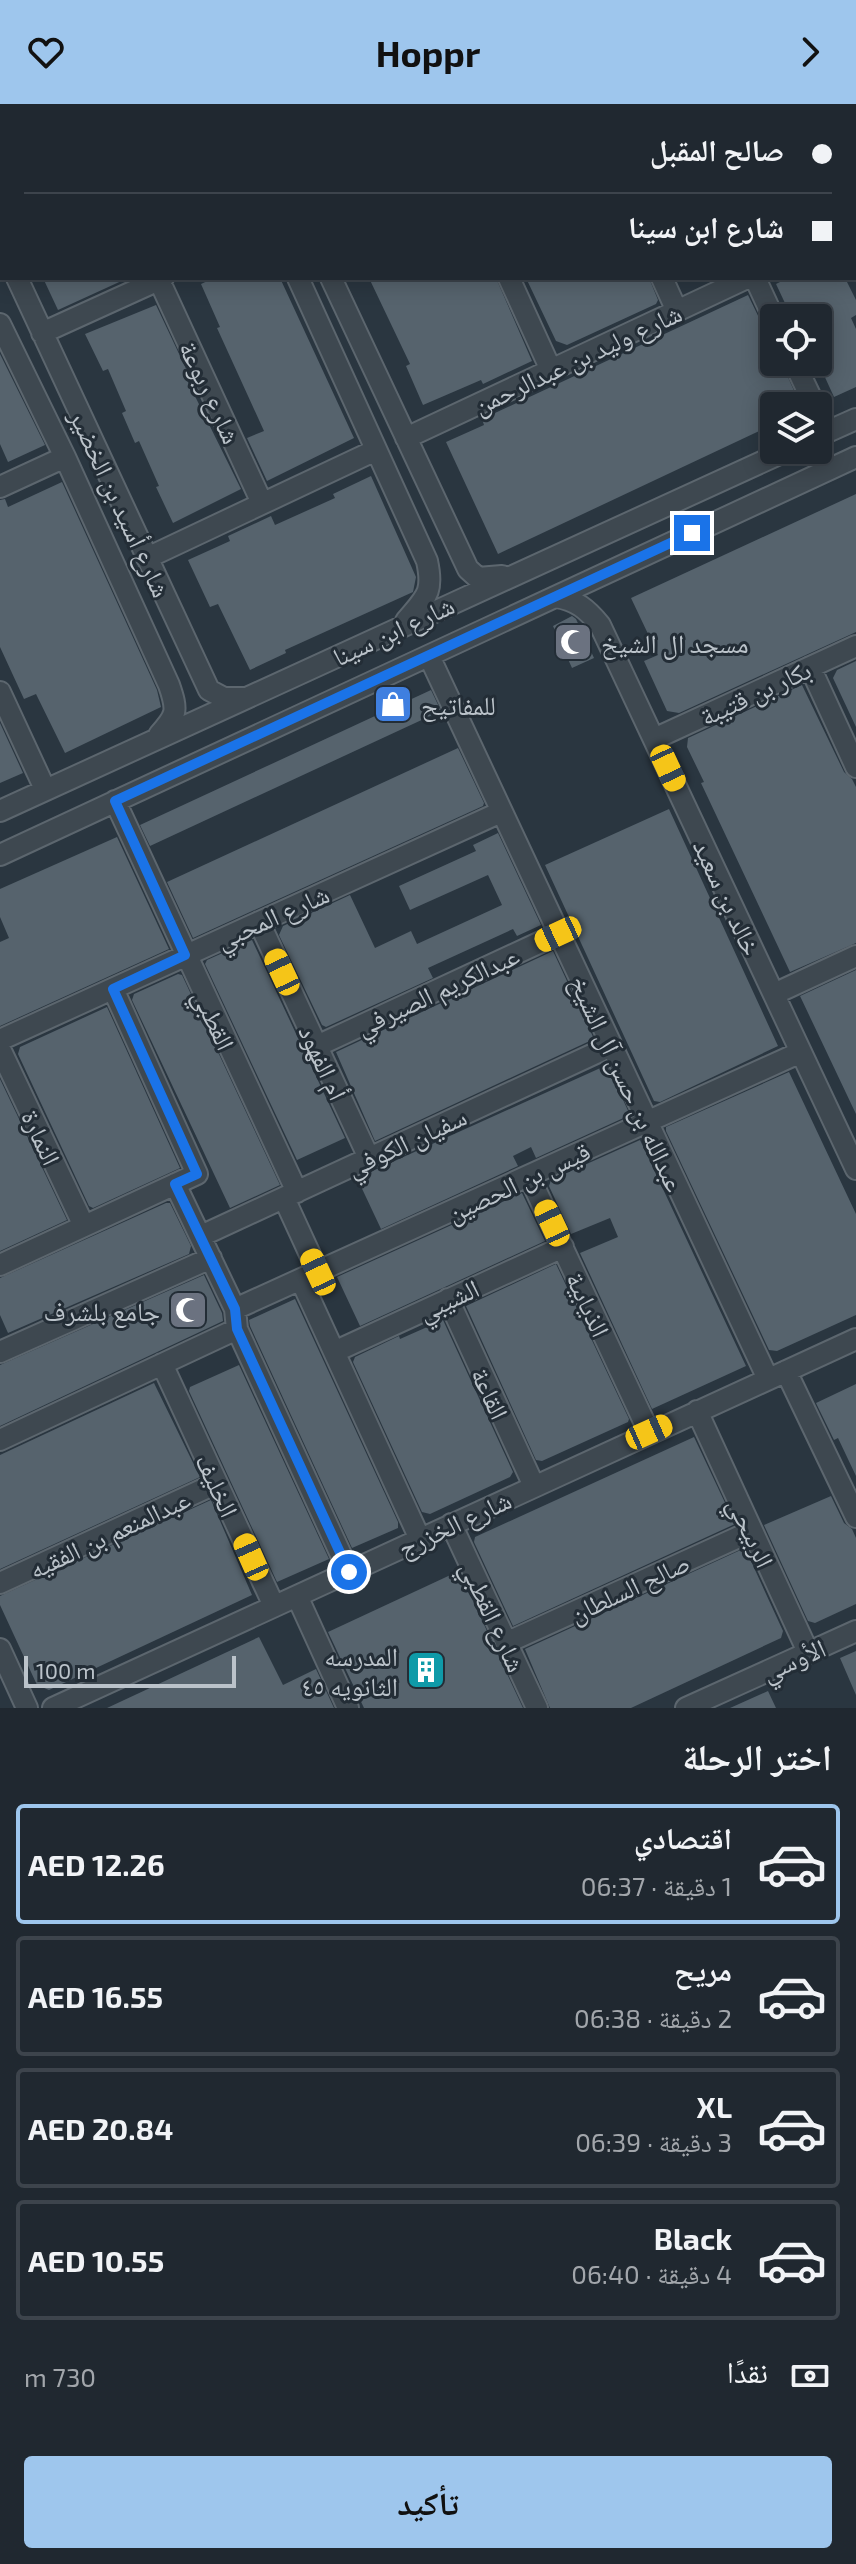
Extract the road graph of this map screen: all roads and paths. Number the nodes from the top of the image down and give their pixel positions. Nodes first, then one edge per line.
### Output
1 (18, 280) edge
2 (159, 280) edge
3 (161, 280) edge
4 (299, 280) edge
5 (332, 280) edge
6 (510, 280) edge
7 (663, 280) edge
8 (743, 280) edge
9 (756, 280) edge
10 (767, 304) edge
11 (677, 311) junction
12 (0, 324) edge
13 (42, 333) junction
14 (551, 370) junction
15 (856, 419) edge
16 (832, 430) edge
17 (406, 438) junction
18 (376, 450) junction
19 (65, 457) junction
20 (855, 461) edge
21 (760, 463) edge
22 (0, 487) edge
23 (262, 503) junction
24 (458, 550) junction
25 (147, 558) junction
26 (427, 561) junction
27 (611, 570) junction
28 (510, 576) junction
29 (556, 597) junction
30 (404, 625) junction
31 (600, 625) junction
32 (856, 646) edge
33 (429, 656) junction
34 (810, 667) junction
35 (200, 672) junction
36 (169, 685) junction
37 (0, 692) edge
38 (249, 698) junction
39 (158, 737) junction
40 (654, 739) junction
41 (856, 767) edge
42 (45, 789) junction
43 (115, 801) junction
44 (0, 811) edge
45 (501, 812) junction
46 (0, 855) edge
47 (259, 922) junction
48 (558, 934) junction
49 (185, 955) junction
50 (856, 956) edge
51 (113, 989) junction
52 (774, 994) junction
53 (0, 1040) edge
54 (317, 1046) junction
55 (611, 1046) junction
56 (0, 1049) edge
57 (801, 1052) junction
58 (647, 1122) junction
59 (369, 1158) junction
60 (856, 1169) edge
61 (529, 1176) junction
62 (175, 1184) junction
63 (290, 1195) junction
64 (84, 1226) junction
65 (201, 1236) junction
66 (563, 1247) junction
67 (211, 1258) junction
68 (0, 1265) edge
69 (309, 1276) junction
70 (448, 1299) junction
71 (236, 1319) junction
72 (856, 1339) edge
73 (1, 1348) edge
74 (334, 1352) junction
75 (162, 1364) junction
76 (777, 1375) junction
77 (697, 1411) junction
78 (649, 1432) junction
79 (0, 1440) edge
80 (217, 1483) junction
81 (534, 1486) junction
82 (856, 1517) edge
83 (451, 1524) junction
84 (752, 1531) junction
85 (420, 1539) junction
86 (349, 1572) junction
87 (0, 1583) edge
88 (297, 1596) junction
89 (274, 1606) junction
90 (856, 1631) edge
91 (506, 1643) junction
92 (0, 1649) edge
93 (808, 1652) junction
94 (27, 1708) edge
95 (53, 1708) edge
96 (348, 1708) edge
97 (537, 1708) edge
98 (686, 1708) edge

1 - 13 street, شارع أسيد بن الخضير
2 - 13 street
3 - 23 street, شارع ربوعة
4 - 18 street
5 - 17 street
6 - 14 street
7 - 11 street
8 - 11 street, شارع وليد بن عبدالرحمن
9 - 10 street
11 - 14 street, شارع وليد بن عبدالرحمن
12 - 19 street, شارع أسيد بن الخضير
13 - 25 street, شارع أسيد بن الخضير
14 - 17 street, شارع وليد بن عبدالرحمن
15 - 16 street
17 - 24 street
18 - 23 street
18 - 26 street
19 - 22 street
19 - 36 street, شارع أسيد بن الخضير
20 - 27 street, شارع ابن سينا
21 - 28 street, شارع ابن سينا
23 - 25 street
24 - 26 street
24 - 28 street
25 - 35 street, شارع أسيد بن الخضير
26 - 30 street
27 - 29 street, شارع ابن سينا
27 - 31 street, خالد بن سعيد
28 - 30 street, شارع ابن سينا
29 - 31 street, خالد بن سعيد
29 - 33 street, شارع ابن سينا
30 - 38 street, شارع ابن سينا
31 - 40 street, خالد بن سعيد
32 - 34 street, بكار بن قتيبة
33 - 43 street, شارع ابن سينا
33 - 45 street, عبدالله بن حسن آل الشيخ
34 - 40 street, بكار بن قتيبة
34 - 41 street
35 - 36 street
35 - 38 street, شارع أسيد بن الخضير
36 - 39 street, شارع أسيد بن الخضير
37 - 42 street
38 - 39 street, شارع ابن سينا
39 - 42 street, شارع ابن سينا
40 - 52 street, خالد بن سعيد
42 - 44 street, شارع ابن سينا
43 - 46 street, شارع ابن سينا
43 - 49 street, القطبي
45 - 47 street, شارع المحبي
45 - 48 street, عبدالله بن حسن آل الشيخ
47 - 49 street, شارع المحبي
47 - 54 street, أم الفهود
48 - 54 street, عبدالكريم الصيرفي
48 - 55 street, عبدالله بن حسن آل الشيخ
49 - 51 street, شارع المحبي
49 - 63 street, القطبي
50 - 52 street
51 - 53 street, شارع المحبي
51 - 62 street
52 - 57 street, خالد بن سعيد
54 - 59 street, أم الفهود
55 - 58 street, عبدالله بن حسن آل الشيخ
55 - 59 street, سفيان الكوفي
56 - 64 street, النمارة
57 - 58 street, قيس بن الحصين
57 - 60 street, خالد بن سعيد
58 - 61 street, قيس بن الحصين
58 - 76 street, عبدالله بن حسن آل الشيخ
59 - 63 street, سفيان الكوفي
61 - 66 street, الذيابية
61 - 69 street, قيس بن الحصين
62 - 64 street
62 - 65 street
63 - 65 street, سفيان الكوفي
63 - 69 street, القطبي
64 - 68 street
65 - 67 street
66 - 70 street, الشيبي
66 - 78 street, الذيابية
67 - 71 street
67 - 73 street
69 - 71 street, قيس بن الحصين
69 - 74 street, القطبي
70 - 74 street, الشيبي
70 - 81 street, القاعة
71 - 75 street, قيس بن الحصين
71 - 86 street
72 - 76 street, شارع الخزرج
74 - 85 street, القطبي
75 - 79 street, قيس بن الحصين
75 - 80 street, الخليف
76 - 77 street, شارع الخزرج
76 - 82 street, عبدالله بن حسن آل الشيخ
77 - 78 street, شارع الخزرج
77 - 84 street, الربيحي
78 - 81 street, شارع الخزرج
80 - 87 street, عبدالمنعم بن الفقيه
80 - 89 street, الخليف
81 - 83 street, شارع الخزرج
83 - 85 street, شارع الخزرج
83 - 91 street, شارع القطبي
84 - 91 street, صالح السلطان
84 - 93 street, الربيحي
85 - 86 street, شارع الخزرج
86 - 88 street, شارع الخزرج
88 - 89 street, شارع الخزرج
88 - 96 street
89 - 95 street, شارع الخزرج
90 - 93 street, الأوسي
91 - 97 street, شارع القطبي
92 - 94 street
93 - 98 street, الأوسي

